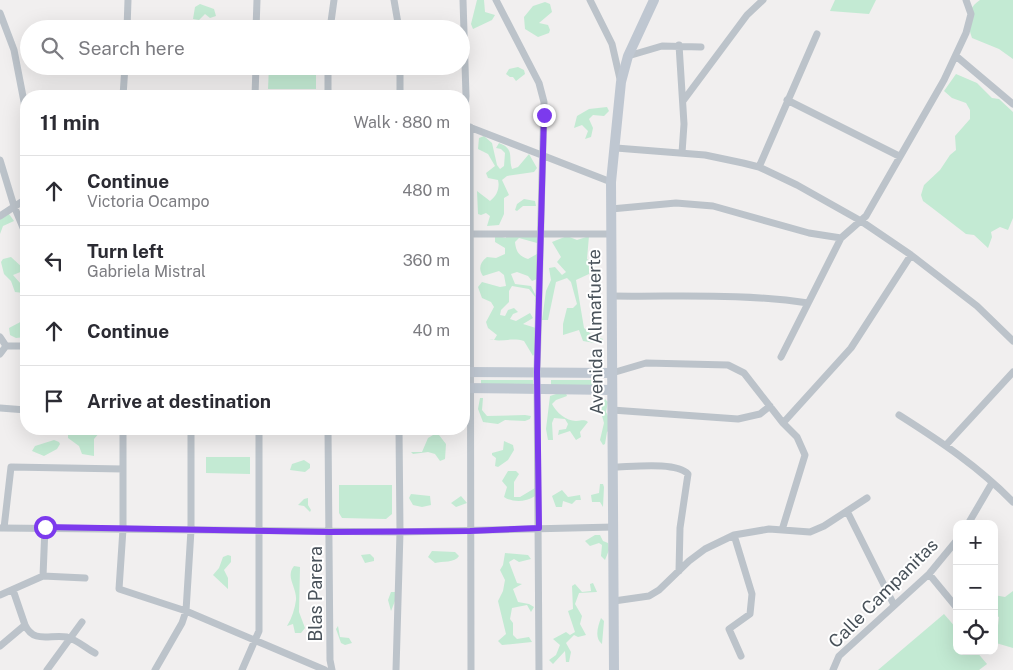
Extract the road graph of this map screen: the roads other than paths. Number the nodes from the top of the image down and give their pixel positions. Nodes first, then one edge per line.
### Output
1 (128, 0) edge
2 (256, 0) edge
3 (334, 0) edge
4 (394, 0) edge
5 (462, 0) edge
6 (496, 0) edge
7 (590, 0) edge
8 (654, 0) edge
9 (762, 0) edge
10 (966, 0) edge
11 (0, 13) edge
12 (127, 20) edge
13 (256, 20) edge
14 (331, 20) edge
15 (397, 20) edge
16 (463, 20) edge
17 (817, 34) dead end
18 (679, 45) junction
19 (701, 47) dead end
20 (628, 56) junction
21 (956, 56) junction
22 (124, 75) edge
23 (256, 75) edge
24 (328, 75) edge
25 (400, 75) edge
26 (465, 75) edge
27 (621, 82) junction
28 (22, 90) edge
29 (123, 90) edge
30 (256, 90) edge
31 (328, 90) edge
32 (400, 90) edge
33 (466, 90) edge
34 (787, 100) junction
35 (683, 101) junction
36 (1013, 104) edge
37 (470, 127) edge
38 (616, 148) junction
39 (682, 153) junction
40 (542, 154) junction
41 (899, 156) junction
42 (0, 160) edge
43 (759, 167) junction
44 (611, 182) junction
45 (20, 202) edge
46 (14, 206) junction
47 (611, 208) junction
48 (0, 216) edge
49 (20, 220) edge
50 (862, 221) junction
51 (470, 234) edge
52 (610, 234) junction
53 (541, 235) junction
54 (841, 238) junction
55 (910, 255) junction
56 (612, 296) junction
57 (808, 303) junction
58 (0, 337) edge
59 (1013, 340) edge
60 (6, 346) junction
61 (20, 346) edge
62 (0, 354) edge
63 (781, 357) dead end
64 (470, 372) edge
65 (537, 372) junction
66 (1013, 372) edge
67 (612, 373) junction
68 (537, 388) junction
69 (470, 389) edge
70 (612, 390) junction
71 (770, 406) junction
72 (0, 408) edge
73 (20, 410) edge
74 (612, 410) junction
75 (899, 415) dead end
76 (783, 423) junction
77 (123, 435) edge
78 (191, 435) edge
79 (259, 435) edge
80 (328, 435) edge
81 (399, 435) edge
82 (468, 435) edge
83 (946, 445) junction
84 (613, 467) junction
85 (123, 468) junction
86 (992, 483) junction
87 (867, 498) dead end
88 (1013, 502) edge
89 (846, 511) junction
90 (970, 520) edge
91 (45, 527) junction
92 (614, 527) junction
93 (2, 528) edge
94 (539, 528) junction
95 (123, 529) junction
96 (191, 530) junction
97 (258, 530) junction
98 (782, 530) junction
99 (470, 531) junction
100 (330, 532) junction
101 (400, 532) junction
102 (734, 535) junction
103 (953, 545) edge
104 (679, 571) junction
105 (929, 574) junction
106 (43, 576) junction
107 (86, 578) dead end
108 (13, 590) junction
109 (0, 595) edge
110 (614, 601) junction
111 (953, 603) edge
112 (894, 604) junction
113 (186, 611) junction
114 (82, 622) dead end
115 (24, 625) junction
116 (70, 638) junction
117 (256, 639) junction
118 (0, 646) edge
119 (95, 653) dead end
120 (741, 656) dead end
121 (47, 670) edge
122 (155, 670) edge
123 (242, 670) edge
124 (320, 670) edge
125 (332, 670) edge
126 (396, 670) edge
127 (471, 670) edge
128 (539, 670) edge
129 (614, 670) edge
130 (833, 670) edge

1 - 12 street
2 - 13 street
3 - 14 street
4 - 15 street
5 - 16 street
6 - 40 street
7 - 27 street, Avenida Almafuerte
8 - 20 street
9 - 35 street
10 - 21 street
11 - 28 street
17 - 34 street
18 - 19 street
18 - 20 street
18 - 35 street
20 - 27 street
21 - 36 street
21 - 41 street
22 - 29 street
23 - 30 street
24 - 31 street
25 - 32 street
26 - 33 street
27 - 38 street, Avenida Almafuerte
34 - 41 street
34 - 43 street
35 - 39 street
37 - 40 street
38 - 39 street
38 - 44 street, Avenida Almafuerte
39 - 43 street
40 - 44 street
40 - 53 street
41 - 50 street
42 - 46 street
43 - 50 street
44 - 47 street, Avenida Almafuerte
45 - 46 street
46 - 48 street
46 - 49 street
47 - 52 street, Avenida Almafuerte
47 - 54 street
50 - 54 street
50 - 55 street
51 - 53 street
52 - 53 street
52 - 56 street, Avenida Almafuerte
53 - 65 street
54 - 57 street
55 - 59 street
55 - 76 street
56 - 57 street
56 - 67 street, Avenida Almafuerte
57 - 63 street
58 - 60 street
60 - 61 street
60 - 62 street
64 - 65 street
65 - 67 street
65 - 68 street
66 - 83 street
67 - 70 street, Avenida Almafuerte
67 - 71 street
68 - 69 street
68 - 70 street
68 - 94 street
70 - 74 street, Avenida Almafuerte
71 - 74 street
71 - 76 street
72 - 73 street
74 - 84 street, Avenida Almafuerte
75 - 83 street
76 - 98 street
77 - 85 street
78 - 96 street
79 - 97 street
80 - 100 street, Blas Parera
81 - 101 street
82 - 99 street
83 - 86 street
84 - 92 street, Avenida Almafuerte
84 - 104 street
85 - 93 street
85 - 95 street
86 - 88 street
86 - 90 street
87 - 89 street
89 - 98 street
89 - 112 street
91 - 93 street
91 - 95 street
91 - 106 street
92 - 94 street
92 - 110 street, Avenida Almafuerte
94 - 99 street
94 - 128 street
95 - 96 street
95 - 113 street
96 - 97 street
96 - 113 street
97 - 100 street
97 - 117 street
98 - 102 street
99 - 101 street
99 - 127 street
100 - 101 street
100 - 125 street, Blas Parera
101 - 126 street
102 - 104 street
102 - 120 street
103 - 105 street, Calle Campanitas
104 - 110 street
105 - 111 street
105 - 112 street, Calle Campanitas
106 - 107 street
106 - 108 street
108 - 109 street
108 - 115 street
110 - 129 street, Avenida Almafuerte
112 - 130 street, Calle Campanitas
113 - 117 street
113 - 122 street
114 - 116 street
115 - 116 street
115 - 118 street
116 - 119 street
116 - 121 street
117 - 123 street
117 - 124 street

